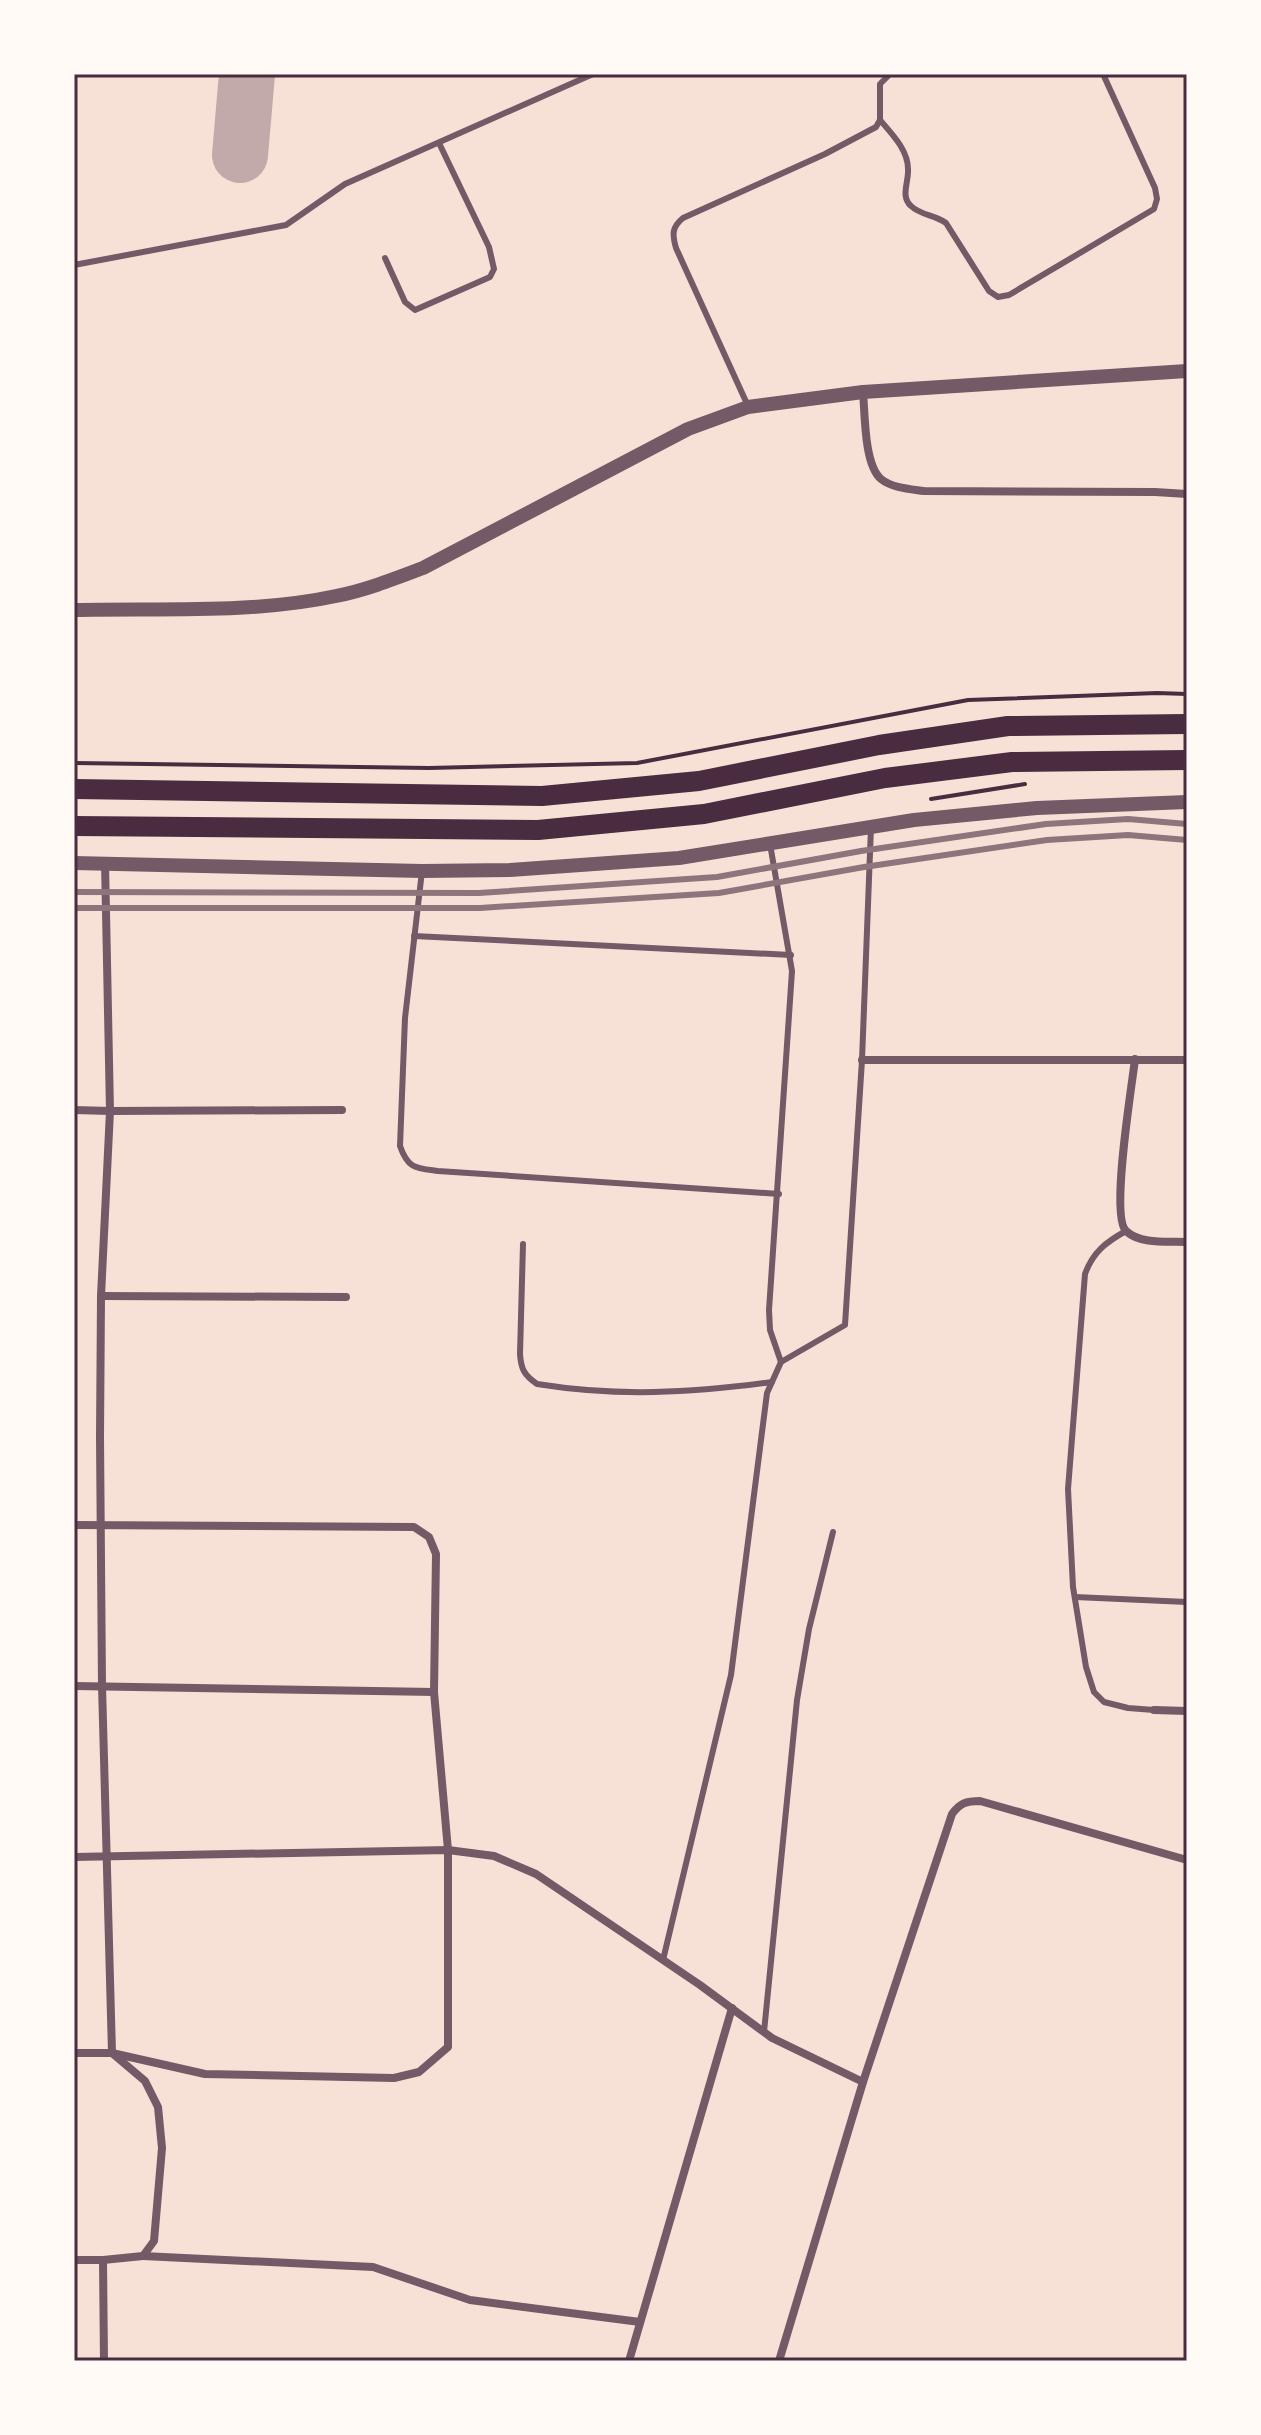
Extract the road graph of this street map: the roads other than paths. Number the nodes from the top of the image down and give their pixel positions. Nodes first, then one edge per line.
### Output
1 (593, 74) edge
2 (890, 74) edge
3 (1103, 74) edge
4 (880, 120) junction
5 (439, 143) junction
6 (385, 258) dead end
7 (74, 265) edge
8 (1187, 371) edge
9 (863, 392) junction
10 (748, 407) junction
11 (1187, 494) edge
12 (74, 610) edge
13 (1187, 724) edge
14 (1187, 760) edge
15 (74, 789) edge
16 (1187, 802) edge
17 (74, 826) edge
18 (871, 827) junction
19 (770, 844) junction
20 (105, 862) junction
21 (74, 863) edge
22 (422, 871) junction
23 (414, 936) junction
24 (791, 955) junction
25 (1135, 1059) junction
26 (862, 1060) junction
27 (1187, 1060) edge
28 (74, 1110) edge
29 (342, 1110) dead end
30 (110, 1111) junction
31 (779, 1194) junction
32 (1126, 1231) junction
33 (1187, 1242) edge
34 (523, 1244) dead end
35 (101, 1296) junction
36 (346, 1297) dead end
37 (781, 1362) junction
38 (772, 1382) junction
39 (74, 1525) edge
40 (103, 1525) junction
41 (833, 1532) dead end
42 (1075, 1597) junction
43 (1187, 1602) edge
44 (102, 1685) junction
45 (74, 1686) edge
46 (434, 1692) junction
47 (1154, 1710) joint
48 (1187, 1711) edge
49 (448, 1850) junction
50 (74, 1857) edge
51 (106, 1858) junction
52 (1187, 1860) edge
53 (663, 1960) junction
54 (732, 2008) junction
55 (764, 2032) junction
56 (74, 2053) edge
57 (112, 2053) junction
58 (863, 2082) junction
59 (143, 2256) junction
60 (74, 2260) edge
61 (103, 2260) junction
62 (640, 2322) junction
63 (104, 2361) edge
64 (629, 2361) edge
65 (779, 2361) edge

1 - 5 lane
2 - 4 lane
3 - 4 lane
4 - 10 lane
5 - 6 lane
5 - 7 lane
8 - 9 street
9 - 10 street
9 - 11 street
10 - 12 street
13 - 15 main road
14 - 17 main road
16 - 18 street
18 - 19 street
18 - 26 lane
19 - 22 street
19 - 24 lane
20 - 21 street
20 - 22 street
20 - 30 street
22 - 23 lane
23 - 24 lane
23 - 31 lane
24 - 31 lane
25 - 26 street
25 - 27 street
25 - 32 street
26 - 37 lane
28 - 30 street
29 - 30 street
30 - 35 street
31 - 37 lane
32 - 33 street
32 - 42 lane
34 - 38 lane
35 - 36 street
35 - 40 street
37 - 38 lane
38 - 53 lane
39 - 40 street
40 - 44 street
40 - 46 street
41 - 55 lane
42 - 43 lane
42 - 47 lane
44 - 45 street
44 - 46 street
44 - 51 street
46 - 49 street
47 - 48 street
49 - 51 street
49 - 53 street
49 - 57 street
50 - 51 street
51 - 57 street
52 - 58 street
53 - 54 street
54 - 55 street
54 - 62 street
55 - 58 street
56 - 57 street
57 - 59 street
58 - 65 street
59 - 61 street
59 - 62 street
60 - 61 street
61 - 63 street
62 - 64 street

